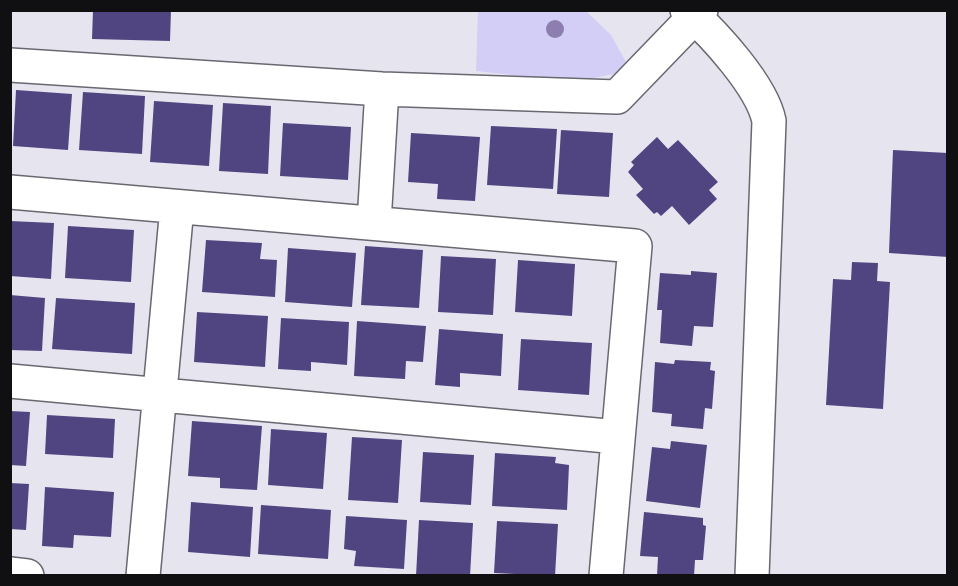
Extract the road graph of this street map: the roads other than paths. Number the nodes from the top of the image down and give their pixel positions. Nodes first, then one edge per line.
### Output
1 (695, 13) edge
2 (10, 65) edge
3 (382, 89) junction
4 (10, 192) edge
5 (177, 207) junction
6 (374, 224) junction
7 (10, 381) edge
8 (161, 393) junction
9 (618, 437) junction
10 (10, 574) edge
11 (27, 576) edge
12 (143, 576) edge
13 (606, 576) edge
14 (752, 576) edge

1 - 3 street
1 - 14 street
2 - 3 street
3 - 6 street
4 - 5 street
5 - 6 street
5 - 8 street
6 - 9 street
7 - 8 street
8 - 9 street
8 - 12 street
9 - 13 street
10 - 11 street

